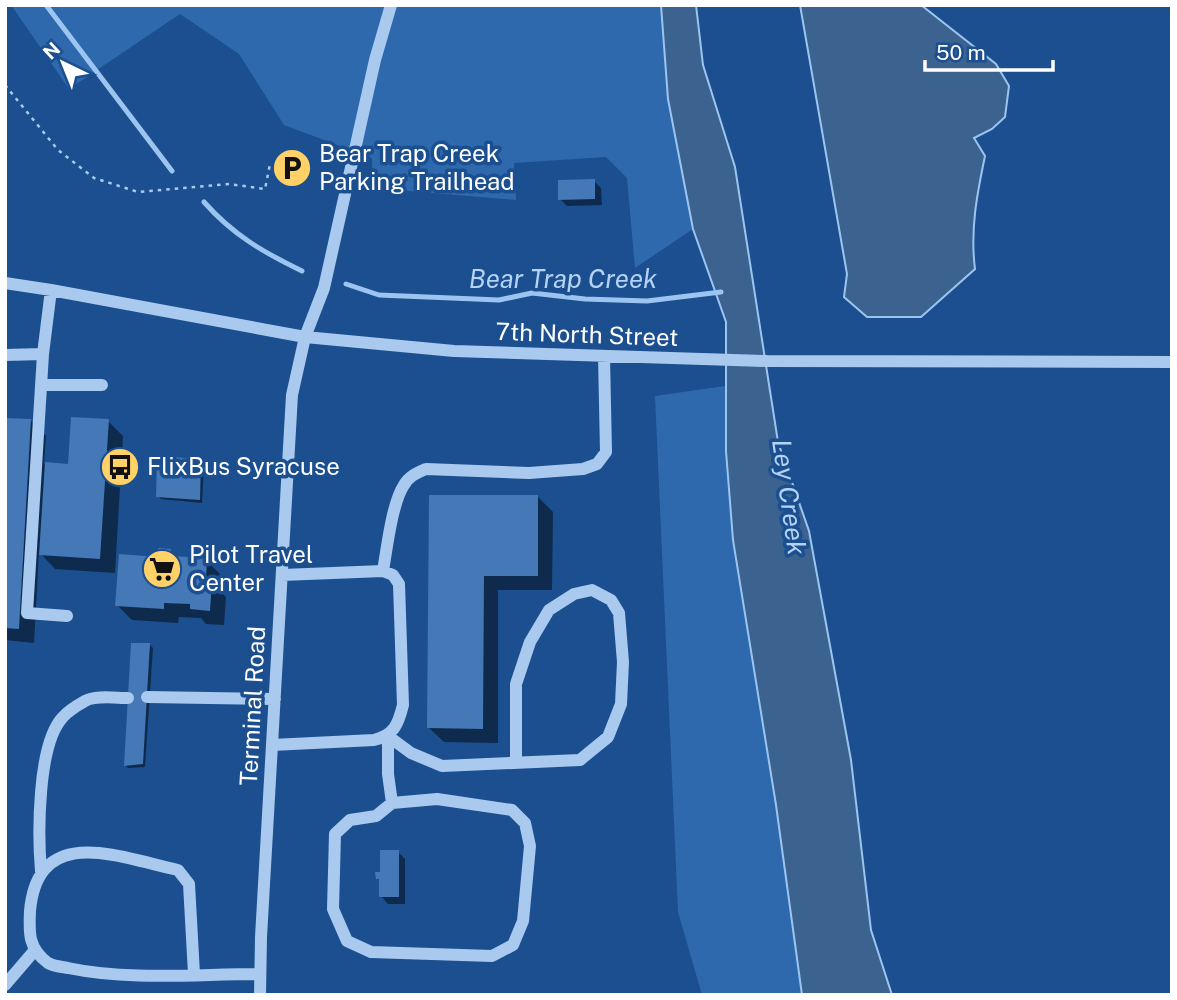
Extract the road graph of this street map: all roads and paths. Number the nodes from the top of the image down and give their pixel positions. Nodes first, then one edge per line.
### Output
1 (391, 5) edge
2 (5, 85) edge
3 (270, 164) dead end
4 (5, 283) edge
5 (51, 290) junction
6 (305, 337) junction
7 (43, 354) junction
8 (5, 355) edge
9 (604, 356) junction
10 (1172, 362) edge
11 (41, 385) junction
12 (102, 385) dead end
13 (383, 570) junction
14 (282, 575) junction
15 (67, 615) dead end
16 (147, 697) dead end
17 (128, 698) dead end
18 (275, 699) junction
19 (388, 736) junction
20 (272, 745) junction
21 (516, 763) junction
22 (392, 803) junction
23 (41, 872) junction
24 (36, 950) junction
25 (194, 974) junction
26 (260, 974) junction
27 (5, 985) edge
28 (260, 995) edge

1 - 6 street, Terminal Road
2 - 3 path
4 - 5 street, 7th North Street
5 - 6 street, 7th North Street
5 - 7 street
6 - 9 street, 7th North Street
6 - 14 street, Terminal Road
7 - 8 street
7 - 11 street
9 - 10 street, 7th North Street
9 - 13 street
11 - 12 street
11 - 15 street
13 - 14 street
13 - 19 street
14 - 18 street, Terminal Road
16 - 18 street
17 - 23 street
18 - 20 street, Terminal Road
19 - 20 street
19 - 21 street
19 - 22 street
20 - 26 street, Terminal Road
21 - 21 street
22 - 22 street
23 - 24 street
23 - 25 street
24 - 25 street
24 - 27 street
25 - 26 street
26 - 28 street, Terminal Road

